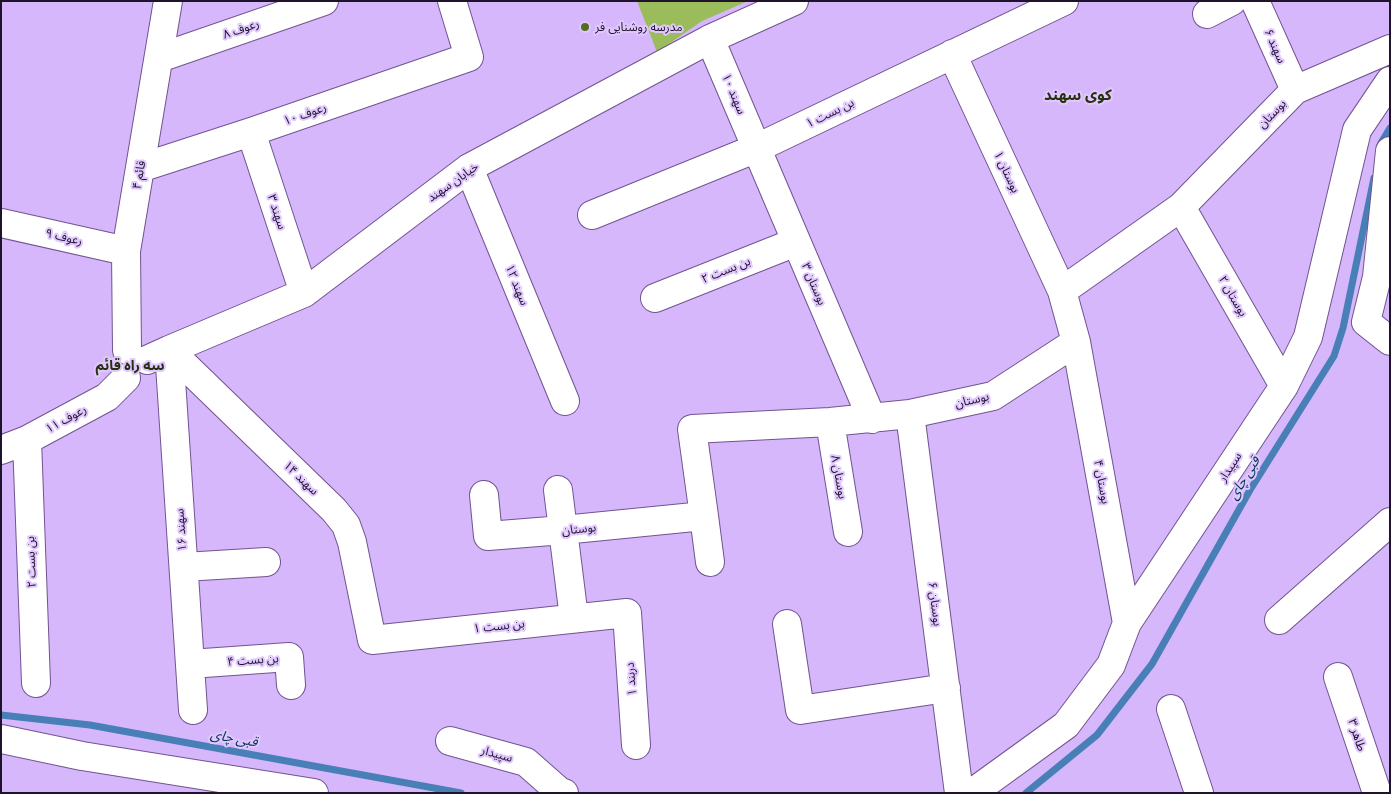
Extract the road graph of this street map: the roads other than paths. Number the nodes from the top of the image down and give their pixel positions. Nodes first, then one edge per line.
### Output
1 (168, 1) edge
2 (324, 1) edge
3 (452, 1) edge
4 (794, 1) edge
5 (1064, 1) edge
6 (1232, 1) edge
7 (1255, 1) edge
8 (1207, 14) dead end
9 (710, 39) junction
10 (1390, 49) edge
11 (952, 54) junction
12 (159, 58) junction
13 (1390, 81) edge
14 (1295, 90) junction
15 (251, 132) junction
16 (757, 148) junction
17 (1390, 150) edge
18 (140, 168) junction
19 (469, 168) junction
20 (1181, 206) junction
21 (592, 215) dead end
22 (1, 223) edge
23 (796, 242) junction
24 (126, 251) junction
25 (1383, 275) edge
26 (1062, 291) junction
27 (304, 293) junction
28 (656, 298) dead end
29 (1390, 341) edge
30 (1076, 342) junction
31 (148, 354) junction
32 (1284, 386) junction
33 (565, 401) dead end
34 (910, 414) junction
35 (872, 419) junction
36 (830, 422) junction
37 (27, 440) junction
38 (1, 450) edge
39 (558, 490) dead end
40 (484, 494) dead end
41 (704, 516) junction
42 (1390, 522) edge
43 (563, 530) junction
44 (848, 532) dead end
45 (266, 562) dead end
46 (710, 562) dead end
47 (184, 567) junction
48 (627, 613) joint
49 (574, 618) junction
50 (1279, 620) dead end
51 (1128, 623) junction
52 (787, 624) dead end
53 (372, 640) joint
54 (190, 664) junction
55 (1338, 677) dead end
56 (36, 683) dead end
57 (291, 685) dead end
58 (946, 688) junction
59 (1171, 709) dead end
60 (193, 710) dead end
61 (1, 740) edge
62 (450, 741) dead end
63 (636, 744) dead end
64 (314, 793) edge
65 (564, 793) edge
66 (959, 793) edge
67 (972, 793) edge
68 (1200, 793) edge
69 (1377, 793) edge

1 - 12 street, قائم ۴
2 - 12 street, رعوف ۸
3 - 15 street, رعوف ۱۰
4 - 9 street, خیابان سهند
5 - 11 street, بن بست ۱
6 - 8 street
7 - 14 street, سهند ۶
9 - 16 street, سهند ۱۰
9 - 19 street, خیابان سهند
10 - 14 street, بوستان
11 - 16 street, بن بست ۱
11 - 26 street, بوستان ۱
12 - 18 street, قائم ۴
13 - 32 street, سپیدار
14 - 20 street, بوستان
15 - 18 street, رعوف ۱۰
15 - 27 street, سهند ۳
16 - 21 street, بن بست ۱
16 - 23 street, بوستان ۳
17 - 25 street
18 - 24 street, قائم ۴
19 - 27 street, خیابان سهند
19 - 33 street, سهند ۱۲
20 - 26 street, بوستان
20 - 32 street, بوستان ۲
22 - 24 street, رعوف ۹
23 - 28 street, بن بست ۲
23 - 35 street, بوستان ۳
24 - 31 street, قائم ۴
25 - 29 street
26 - 30 street
27 - 31 street, خیابان سهند
30 - 34 street, بوستان
30 - 51 street, بوستان ۴
31 - 37 street, رعوف ۱۱
31 - 47 street, سهند ۱۶
31 - 53 street, سهند ۱۴
32 - 51 street, سپیدار
34 - 35 street, بوستان
34 - 58 street, بوستان ۶
35 - 36 street, بوستان
36 - 41 street, بوستان
36 - 44 street, بوستان ۸
37 - 38 street, رعوف ۱۱
37 - 56 street, بن بست ۲
39 - 43 street
40 - 43 street, بوستان
41 - 43 street, بوستان
41 - 46 street
42 - 50 street
43 - 49 street
45 - 47 street
47 - 54 street, سهند ۱۶
48 - 49 street, بن بست ۱
48 - 63 street, دربند ۱
49 - 53 street, بن بست ۱
51 - 67 street, سپیدار
52 - 58 street
54 - 57 street, بن بست ۴
54 - 60 street, سهند ۱۶
55 - 69 street, طاهر ۳
58 - 66 street, بوستان ۶
59 - 68 street
61 - 64 street
62 - 65 street, سپیدار

